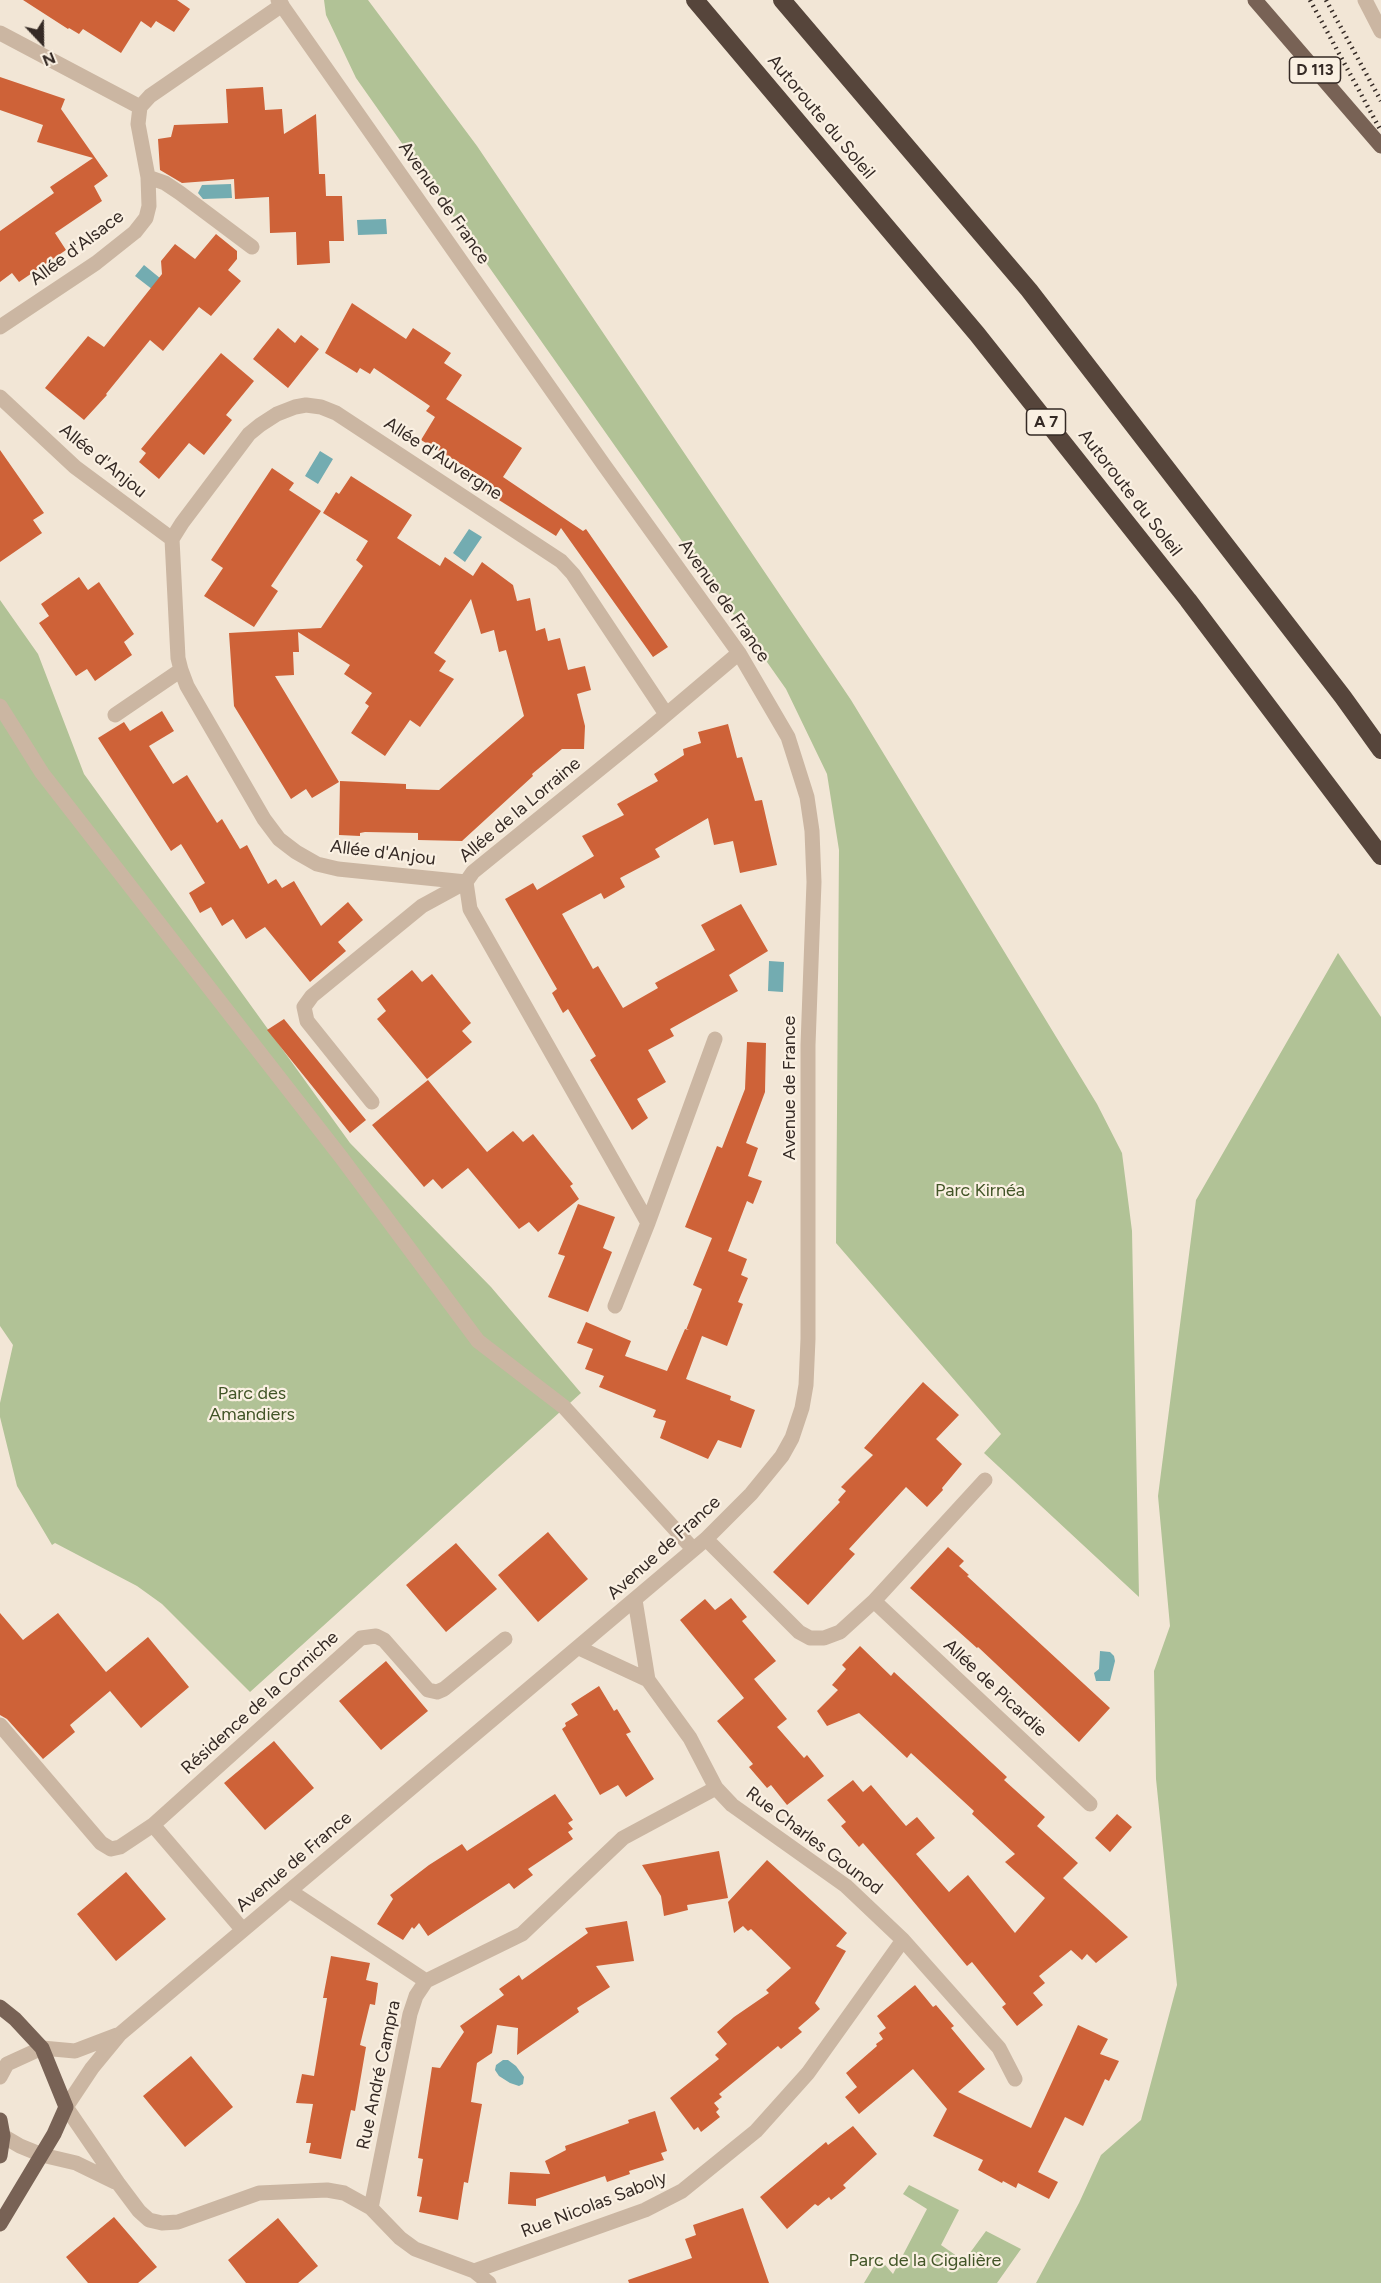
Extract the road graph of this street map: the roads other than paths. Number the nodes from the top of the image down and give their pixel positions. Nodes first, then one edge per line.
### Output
1 (695, 0) edge
2 (782, 0) edge
3 (1255, 0) edge
4 (1365, 0) edge
5 (280, 3) edge
6 (1381, 30) edge
7 (0, 33) edge
8 (140, 106) junction
9 (1378, 143) edge
10 (148, 177) junction
11 (252, 247) dead end
12 (0, 327) edge
13 (3, 400) edge
14 (172, 538) junction
15 (739, 653) junction
16 (181, 670) junction
17 (0, 706) edge
18 (666, 714) junction
19 (115, 715) dead end
20 (1381, 750) edge
21 (1381, 856) edge
22 (466, 882) junction
23 (715, 1039) dead end
24 (372, 1102) dead end
25 (648, 1223) junction
26 (615, 1306) dead end
27 (985, 1480) dead end
28 (706, 1539) junction
29 (693, 1549) junction
30 (635, 1600) junction
31 (874, 1601) junction
32 (505, 1639) dead end
33 (579, 1648) junction
34 (648, 1680) junction
35 (0, 1725) edge
36 (716, 1788) junction
37 (1090, 1804) dead end
38 (153, 1825) junction
39 (290, 1891) junction
40 (242, 1929) junction
41 (903, 1940) junction
42 (426, 1981) junction
43 (0, 2007) edge
44 (120, 2034) junction
45 (42, 2048) junction
46 (0, 2077) edge
47 (1015, 2079) dead end
48 (66, 2108) junction
49 (0, 2120) edge
50 (3, 2136) junction
51 (42, 2155) junction
52 (0, 2156) edge
53 (118, 2183) junction
54 (371, 2208) junction
55 (0, 2224) edge
56 (474, 2271) junction
57 (489, 2283) edge

1 - 21 highway, Autoroute du Soleil / A 7
2 - 20 highway
3 - 9 main road, D 113
4 - 6 street
5 - 8 street
5 - 15 street, Avenue de France
7 - 8 street
8 - 10 street, Allée d'Alsace
10 - 11 street
10 - 12 street, Allée d'Alsace
13 - 14 street, Allée d'Anjou
14 - 16 street, Allée d'Anjou
14 - 18 street, Allée d'Auvergne
15 - 18 street, Allée de la Lorraine
15 - 28 street, Avenue de France
16 - 19 street
16 - 22 street, Allée d'Anjou
17 - 29 street
18 - 22 street, Allée de la Lorraine
22 - 24 street, Allée de la Lorraine
22 - 25 street
23 - 25 street
25 - 26 street
27 - 31 street
28 - 29 street, Avenue de France
28 - 31 street
29 - 30 street, Avenue de France
30 - 33 street, Avenue de France
30 - 34 street, Rue Charles Gounod
31 - 37 street, Allée de Picardie
32 - 38 street, Résidence de la Corniche
33 - 34 street, Rue Charles Gounod
33 - 39 street, Avenue de France
34 - 36 street, Rue Charles Gounod
35 - 38 street, Résidence de la Corniche
36 - 41 street, Rue Charles Gounod
36 - 42 street
38 - 40 street
39 - 40 street, Avenue de France
39 - 42 street
40 - 44 street, Avenue de France
41 - 47 street, Rue Charles Gounod
41 - 56 street, Rue Nicolas Saboly
42 - 54 street, Rue André Campra
43 - 45 main road
44 - 45 street, Avenue de France
44 - 48 street, Avenue de France
45 - 46 street
45 - 48 main road
48 - 51 main road
48 - 53 street
49 - 50 main road
50 - 51 street
50 - 52 main road
51 - 53 street
51 - 55 main road
53 - 54 street
54 - 56 street
56 - 57 street

